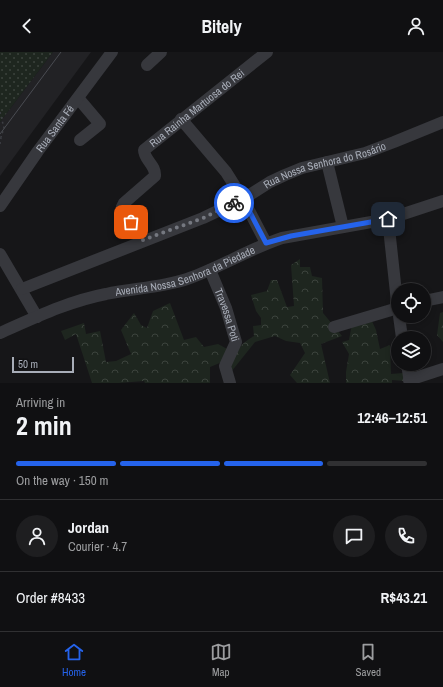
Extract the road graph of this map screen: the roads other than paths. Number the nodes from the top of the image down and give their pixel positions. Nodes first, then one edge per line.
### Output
1 (112, 52) edge
2 (161, 52) edge
3 (267, 52) edge
4 (147, 65) dead end
5 (78, 98) junction
6 (181, 119) junction
7 (443, 122) edge
8 (80, 140) dead end
9 (327, 162) junction
10 (243, 199) junction
11 (443, 201) edge
12 (0, 206) edge
13 (388, 219) junction
14 (343, 227) junction
15 (143, 240) junction
16 (266, 243) junction
17 (0, 254) edge
18 (210, 270) junction
19 (395, 283) edge
20 (22, 289) junction
21 (443, 297) edge
22 (431, 300) edge
23 (391, 311) edge
24 (37, 317) junction
25 (334, 327) dead end
26 (0, 333) edge
27 (443, 369) edge
28 (408, 371) edge
29 (410, 381) edge
30 (230, 383) edge

1 - 5 street, Rua Santa Fé
2 - 4 street
3 - 6 street, Rua Rainha Martuosa do Rei
5 - 8 street
5 - 12 street, Rua Santa Fé
6 - 10 street
6 - 15 street, Rua Rainha Martuosa do Rei
7 - 9 street, Rua Nossa Senhora do Rosário
9 - 10 street, Rua Nossa Senhora do Rosário
9 - 14 street
10 - 15 street, Rua Nossa Senhora do Rosário
10 - 16 street
11 - 13 street, Avenida Nossa Senhora da Piedade
13 - 14 street, Avenida Nossa Senhora da Piedade
13 - 19 street
14 - 16 street, Avenida Nossa Senhora da Piedade
15 - 20 street, Rua Nossa Senhora do Rosário
16 - 18 street, Avenida Nossa Senhora da Piedade
17 - 20 street
18 - 24 street, Avenida Nossa Senhora da Piedade
18 - 30 street, Travessa Poti
20 - 24 street
21 - 22 street
23 - 25 street
24 - 26 street, Avenida Nossa Senhora da Piedade
27 - 29 street
28 - 29 street

